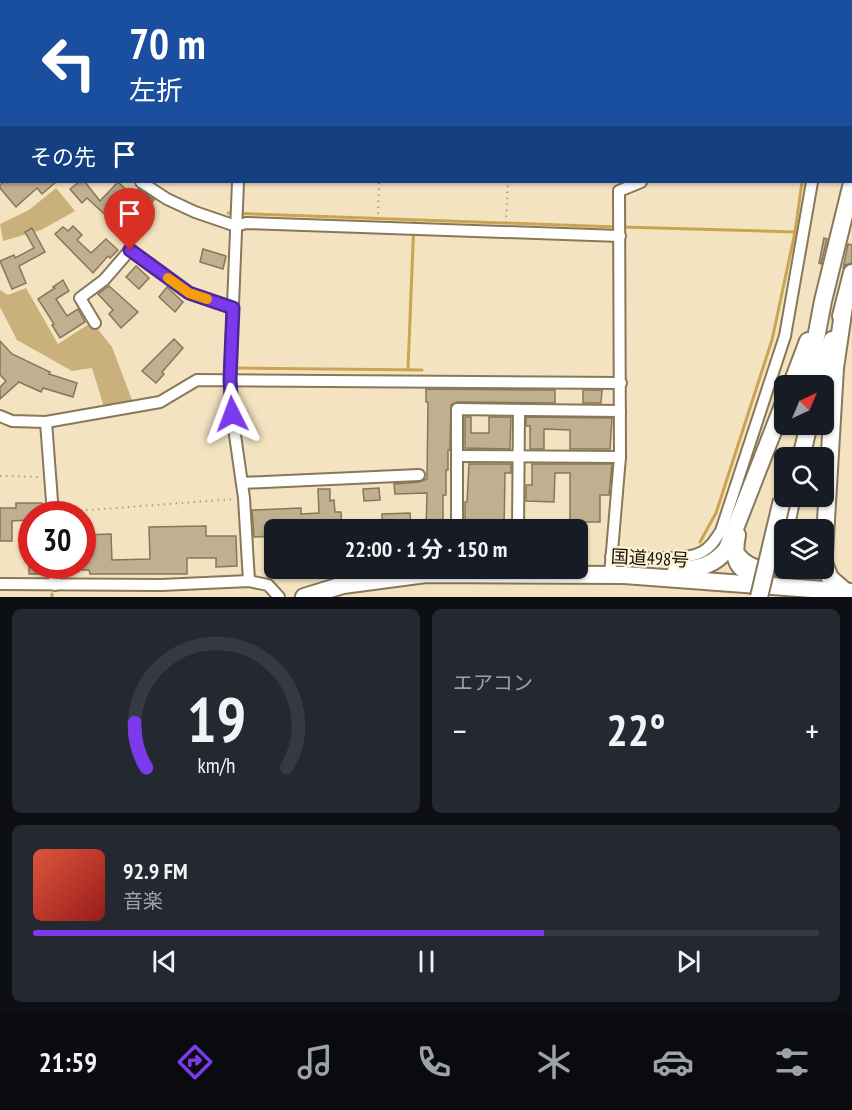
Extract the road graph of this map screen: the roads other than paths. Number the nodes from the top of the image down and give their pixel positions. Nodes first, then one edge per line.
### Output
1 (143, 183) edge
2 (238, 183) edge
3 (636, 183) edge
4 (812, 183) edge
5 (852, 183) edge
6 (619, 186) edge
7 (237, 217) junction
8 (620, 236) junction
9 (852, 273) edge
10 (823, 301) junction
11 (844, 306) junction
12 (233, 308) junction
13 (95, 322) dead end
14 (795, 375) edge
15 (809, 375) edge
16 (821, 375) edge
17 (230, 379) junction
18 (621, 383) junction
19 (519, 410) junction
20 (620, 411) junction
21 (0, 416) edge
22 (46, 422) junction
23 (774, 429) edge
24 (457, 456) junction
25 (518, 456) junction
26 (620, 458) junction
27 (419, 475) dead end
28 (242, 483) junction
29 (53, 501) edge
30 (785, 507) edge
31 (741, 516) junction
32 (457, 519) edge
33 (518, 519) edge
34 (823, 519) edge
35 (735, 543) junction
36 (612, 557) junction
37 (774, 567) edge
38 (588, 574) edge
39 (617, 575) junction
40 (55, 579) edge
41 (388, 579) edge
42 (813, 579) edge
43 (831, 579) edge
44 (249, 581) junction
45 (0, 584) edge
46 (55, 585) junction
47 (745, 590) edge
48 (783, 590) edge
49 (849, 592) edge
50 (817, 593) edge
51 (279, 597) edge
52 (303, 597) edge
53 (759, 597) edge

1 - 7 street
2 - 7 street
3 - 6 street
4 - 36 street
5 - 10 highway
6 - 8 street
7 - 8 street
7 - 12 street
8 - 18 street
9 - 11 highway
10 - 14 highway
10 - 15 highway
11 - 16 highway
11 - 34 highway
12 - 13 street
12 - 17 street
17 - 18 street
17 - 22 street
17 - 28 street
18 - 20 street
19 - 20 street
19 - 24 street
19 - 25 street
20 - 26 street
21 - 22 street
22 - 29 street
23 - 31 highway
24 - 25 street
24 - 32 street
25 - 26 street
25 - 33 street
26 - 36 street
27 - 28 street
28 - 44 street
30 - 53 highway, bridge
31 - 35 highway
31 - 39 highway
35 - 37 street
35 - 48 highway
36 - 39 street
38 - 39 highway, 国道498号
39 - 47 highway, 国道498号
40 - 46 street
41 - 52 highway, 国道498号
42 - 48 highway
43 - 49 highway
44 - 46 street
44 - 51 street
45 - 46 street
47 - 48 highway, 国道498号
48 - 50 highway, 国道498号
49 - 50 highway, 国道498号

